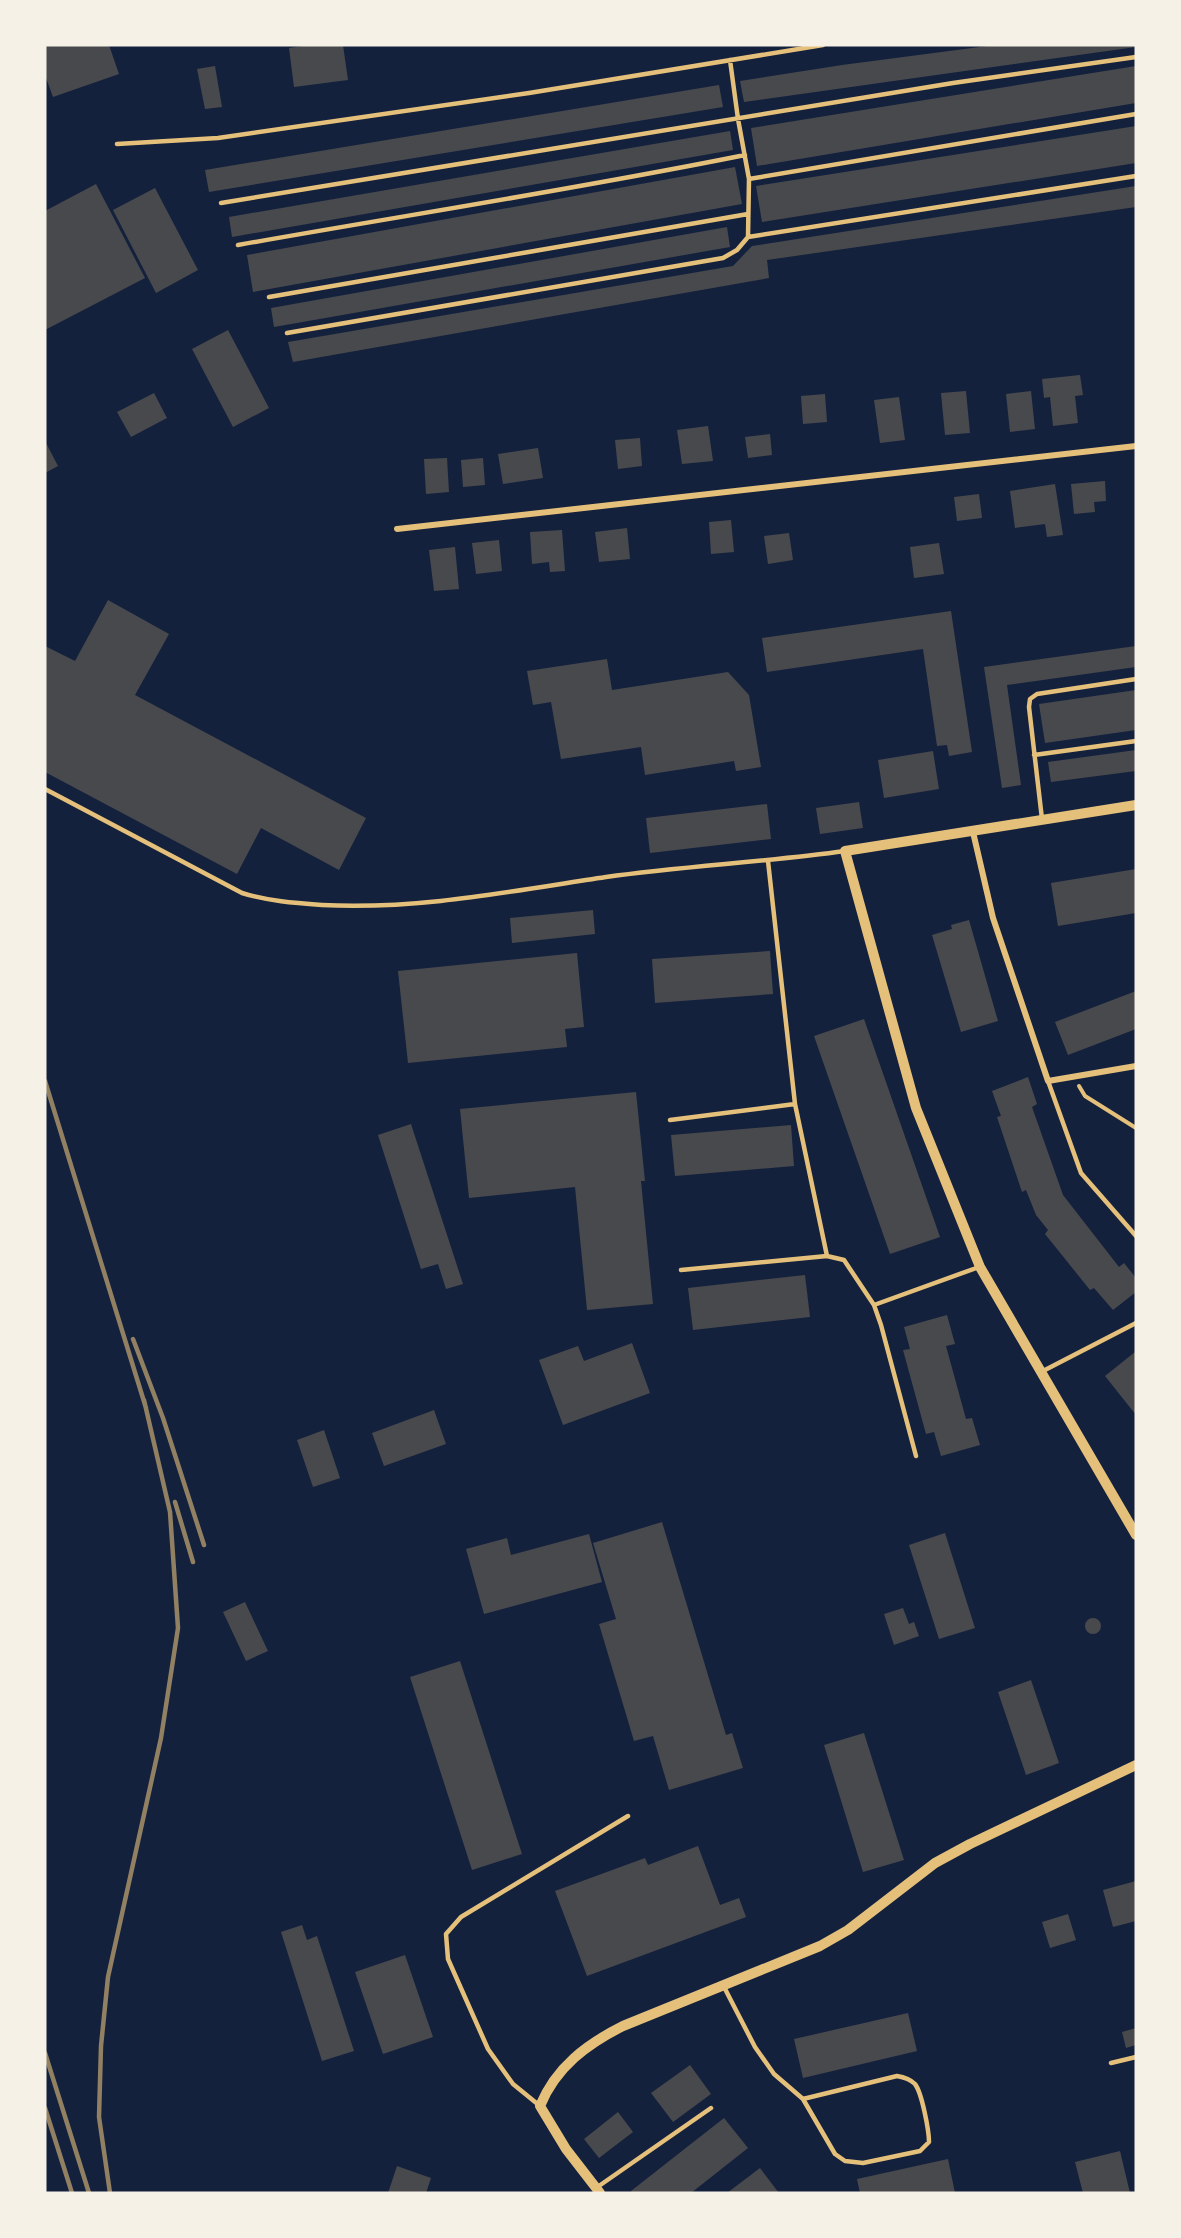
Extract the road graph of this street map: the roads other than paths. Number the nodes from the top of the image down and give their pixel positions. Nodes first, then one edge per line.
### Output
1 (823, 45) edge
2 (1136, 57) edge
3 (730, 60) junction
4 (1136, 114) edge
5 (738, 119) junction
6 (117, 144) dead end
7 (745, 155) junction
8 (1136, 176) edge
9 (749, 179) junction
10 (221, 203) dead end
11 (748, 214) junction
12 (748, 237) junction
13 (238, 245) dead end
14 (269, 297) dead end
15 (287, 333) dead end
16 (1136, 446) edge
17 (397, 529) dead end
18 (1136, 679) edge
19 (1136, 741) edge
20 (1034, 755) junction
21 (45, 789) edge
22 (1136, 805) edge
23 (1042, 819) junction
24 (973, 832) junction
25 (845, 851) junction
26 (768, 861) junction
27 (1136, 1066) edge
28 (1048, 1081) junction
29 (795, 1104) junction
30 (670, 1120) dead end
31 (1136, 1236) edge
32 (827, 1256) junction
33 (980, 1267) junction
34 (681, 1270) dead end
35 (874, 1305) junction
36 (1136, 1323) edge
37 (1042, 1371) junction
38 (916, 1456) dead end
39 (1136, 1535) edge
40 (1136, 1766) edge
41 (628, 1816) dead end
42 (723, 1984) junction
43 (1136, 2057) edge
44 (1111, 2063) dead end
45 (803, 2099) junction
46 (540, 2106) junction
47 (711, 2108) dead end
48 (598, 2191) edge

1 - 3 lane
2 - 5 lane
3 - 5 lane
3 - 6 lane
4 - 9 lane
5 - 7 lane
5 - 10 lane
7 - 9 lane
7 - 13 lane
8 - 12 lane
9 - 11 lane
11 - 12 lane
11 - 14 lane
12 - 15 lane
16 - 17 street
18 - 20 lane
19 - 20 lane
20 - 23 lane
21 - 26 lane
22 - 23 street
23 - 24 street
24 - 25 street
24 - 28 street
25 - 26 lane
25 - 33 street
26 - 29 lane
27 - 28 street
28 - 31 lane
29 - 30 lane
29 - 32 lane
32 - 34 lane
32 - 35 lane
33 - 35 lane
33 - 37 street
35 - 38 lane
36 - 37 lane
37 - 39 street
40 - 42 street
41 - 46 lane
42 - 45 lane
42 - 46 street
43 - 44 lane
45 - 45 lane
46 - 48 street
47 - 48 lane

